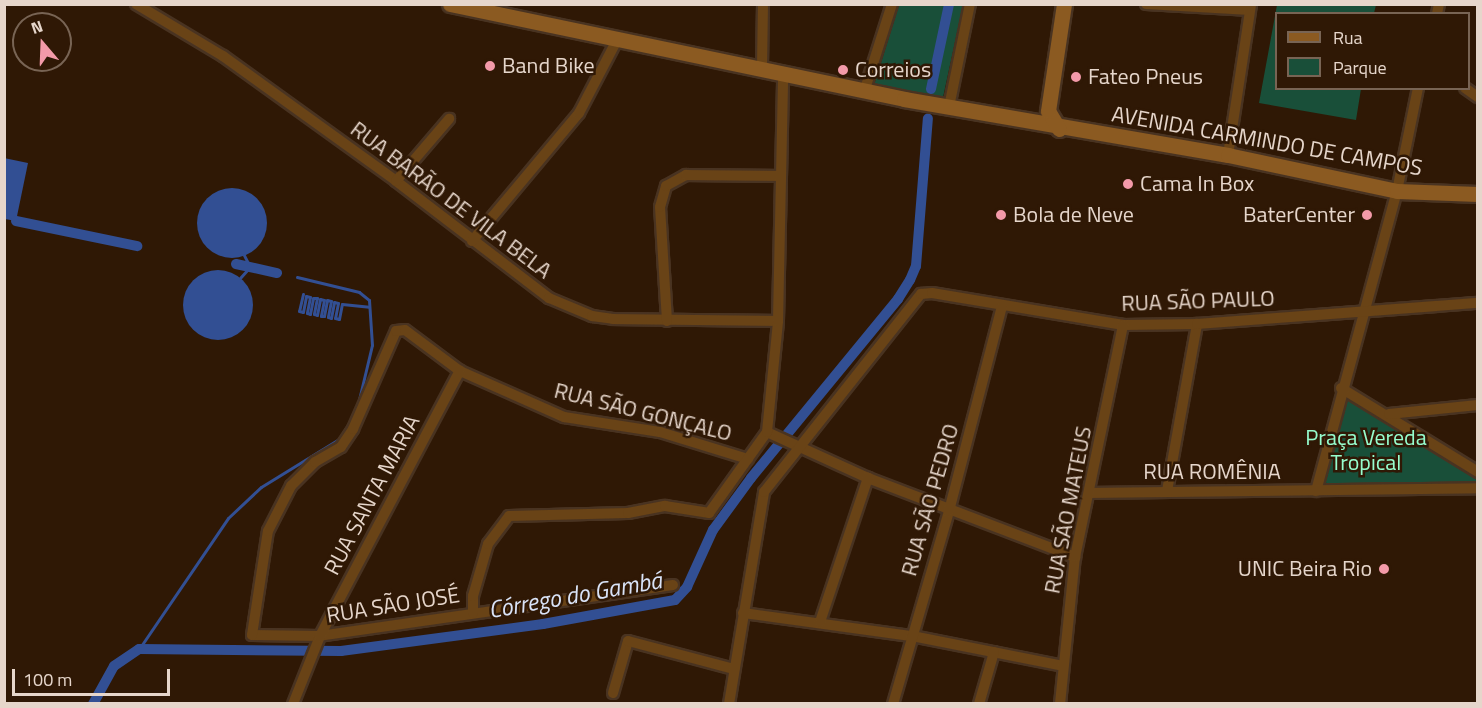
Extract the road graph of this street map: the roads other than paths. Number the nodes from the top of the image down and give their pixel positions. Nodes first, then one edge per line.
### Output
1 (136, 4) edge
2 (450, 4) edge
3 (763, 4) edge
4 (892, 4) edge
5 (970, 4) edge
6 (1064, 4) edge
7 (1146, 4) edge
8 (1251, 7) edge
9 (618, 38) junction
10 (762, 67) junction
11 (783, 74) junction
12 (865, 89) junction
13 (1418, 90) edge
14 (949, 107) junction
15 (1051, 117) junction
16 (449, 119) dead end
17 (1023, 121) junction
18 (1085, 132) junction
19 (1067, 133) junction
20 (1228, 155) junction
21 (781, 176) junction
22 (396, 181) junction
23 (1396, 191) junction
24 (1478, 194) edge
25 (472, 241) junction
26 (1478, 303) edge
27 (1002, 306) junction
28 (1364, 313) junction
29 (667, 321) junction
30 (778, 321) junction
31 (1197, 324) junction
32 (1123, 325) junction
33 (460, 371) junction
34 (1341, 387) junction
35 (1478, 405) edge
36 (1389, 414) junction
37 (769, 433) junction
38 (795, 447) junction
39 (748, 459) junction
40 (1478, 472) edge
41 (868, 478) junction
42 (1478, 488) edge
43 (1167, 491) junction
44 (1316, 491) junction
45 (1092, 493) junction
46 (950, 511) junction
47 (1075, 557) junction
48 (673, 585) dead end
49 (473, 613) junction
50 (743, 613) junction
51 (820, 622) junction
52 (261, 635) joint
53 (320, 636) junction
54 (912, 636) junction
55 (994, 652) junction
56 (1063, 666) junction
57 (734, 669) junction
58 (614, 693) dead end
59 (293, 704) edge
60 (729, 704) edge
61 (893, 704) edge
62 (979, 704) edge
63 (1060, 704) edge

1 - 22 street, RUA BARÃO DE VILA BELA
2 - 9 main road, AVENIDA CARMINDO DE CAMPOS
3 - 10 street
4 - 12 street
5 - 14 street
6 - 15 main road
7 - 8 street
8 - 20 street
9 - 10 main road, AVENIDA CARMINDO DE CAMPOS
9 - 25 street
10 - 11 main road, AVENIDA CARMINDO DE CAMPOS
11 - 12 main road, AVENIDA CARMINDO DE CAMPOS
11 - 21 street
12 - 14 main road, AVENIDA CARMINDO DE CAMPOS
13 - 23 street
14 - 17 main road, AVENIDA CARMINDO DE CAMPOS
15 - 17 main road
15 - 18 main road, AVENIDA CARMINDO DE CAMPOS
15 - 19 main road
16 - 22 street
17 - 19 main road, AVENIDA CARMINDO DE CAMPOS
18 - 19 main road, AVENIDA CARMINDO DE CAMPOS
18 - 20 main road, AVENIDA CARMINDO DE CAMPOS
20 - 23 main road, AVENIDA CARMINDO DE CAMPOS
21 - 29 street
21 - 30 street
22 - 25 street, RUA BARÃO DE VILA BELA
23 - 24 main road, AVENIDA CARMINDO DE CAMPOS
23 - 28 street
25 - 29 street, RUA BARÃO DE VILA BELA
26 - 28 street, RUA SÃO PAULO
27 - 32 street, RUA SÃO PAULO
27 - 38 street, RUA SÃO PAULO
27 - 46 street, RUA SÃO PEDRO
28 - 31 street, RUA SÃO PAULO
28 - 34 street
29 - 30 street, RUA BARÃO DE VILA BELA
30 - 37 street
31 - 32 street, RUA SÃO PAULO
31 - 43 street
32 - 45 street, RUA SÃO MATEUS
33 - 39 street, RUA SÃO GONÇALO
33 - 52 street, RUA SÃO GONÇALO
33 - 53 street, RUA SANTA MARIA
34 - 36 street
34 - 44 street
35 - 36 street
36 - 40 street
37 - 38 street
37 - 39 street
38 - 41 street
38 - 50 street
39 - 49 street
41 - 46 street
41 - 51 street
42 - 44 street, RUA ROMÊNIA
43 - 44 street, RUA ROMÊNIA
43 - 45 street, RUA ROMÊNIA
45 - 47 street, RUA SÃO MATEUS
46 - 47 street
46 - 54 street, RUA SÃO PEDRO
47 - 56 street, RUA SÃO MATEUS
48 - 49 street, RUA SÃO JOSÉ
49 - 53 street, RUA SÃO JOSÉ
50 - 51 street
50 - 57 street
51 - 54 street
52 - 53 street, RUA SÃO JOSÉ
53 - 59 street, RUA SANTA MARIA
54 - 55 street
54 - 61 street, RUA SÃO PEDRO
55 - 56 street
55 - 62 street
56 - 63 street, RUA SÃO MATEUS
57 - 58 street
57 - 60 street

